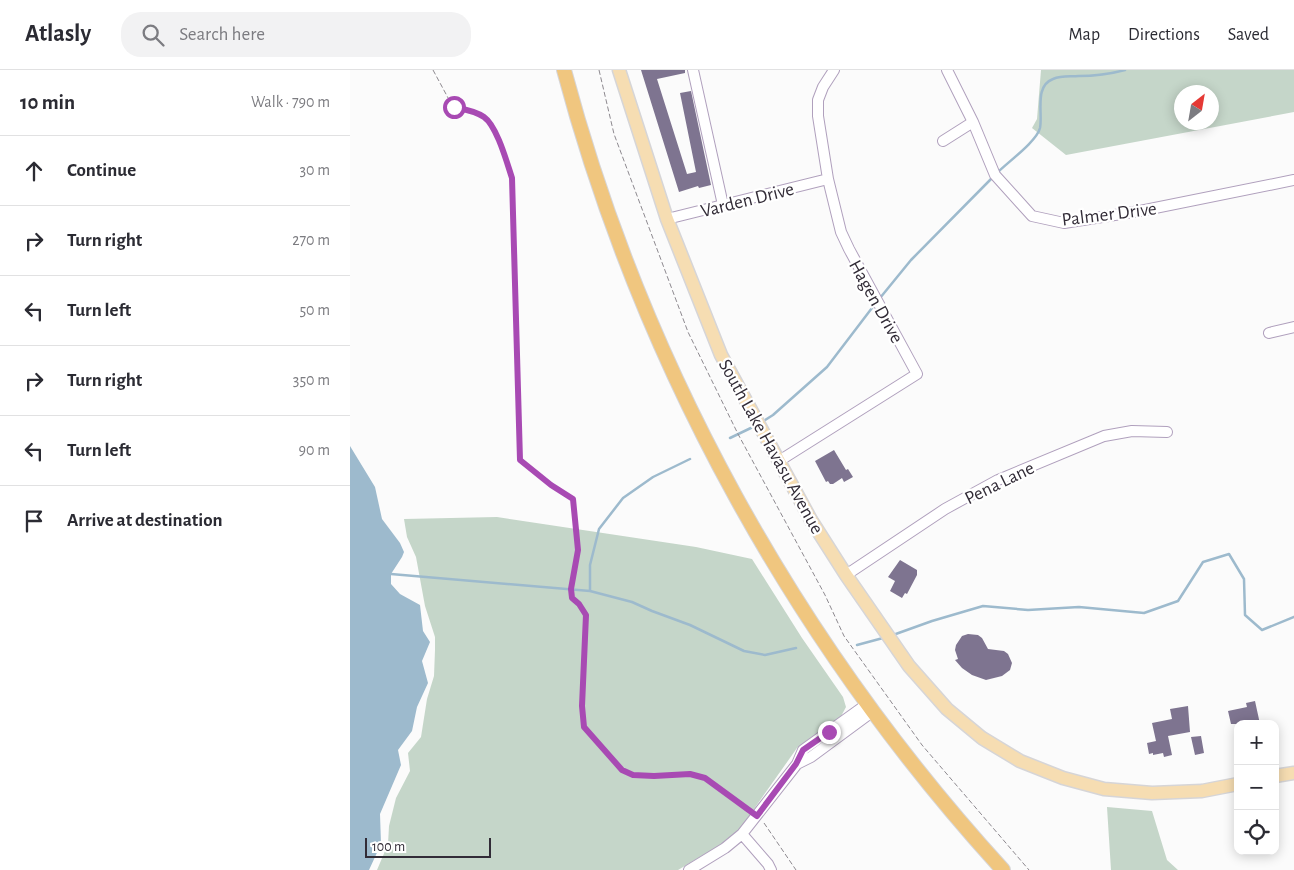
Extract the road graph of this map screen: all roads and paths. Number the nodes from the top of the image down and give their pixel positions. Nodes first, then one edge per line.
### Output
1 (434, 70) edge
2 (564, 70) edge
3 (619, 70) edge
4 (693, 70) edge
5 (834, 70) edge
6 (947, 70) edge
7 (973, 122) junction
8 (943, 141) dead end
9 (828, 179) junction
10 (1294, 180) edge
11 (722, 205) junction
12 (667, 219) junction
13 (1294, 327) edge
14 (1269, 333) dead end
15 (1167, 432) dead end
16 (779, 460) junction
17 (846, 575) junction
18 (870, 708) junction
19 (1294, 773) edge
20 (1279, 775) edge
21 (1234, 785) edge
22 (757, 816) junction
23 (742, 834) junction
24 (689, 870) edge
25 (771, 870) edge
26 (796, 870) edge
27 (1003, 870) edge

1 - 22 path
2 - 18 highway
3 - 12 main road, South Lake Havasu Avenue
4 - 11 street
5 - 9 street, Hagen Drive
6 - 7 street, Palmer Drive
7 - 8 street
7 - 10 street, Palmer Drive
9 - 11 street, Varden Drive
9 - 16 street, Hagen Drive
11 - 12 street, Varden Drive
12 - 16 main road, South Lake Havasu Avenue
13 - 14 street
15 - 17 street, Pena Lane
16 - 17 main road, South Lake Havasu Avenue
17 - 21 main road, South Lake Havasu Avenue
18 - 22 street
18 - 27 highway
19 - 20 main road
22 - 23 street
22 - 26 path
23 - 24 street
23 - 25 street

